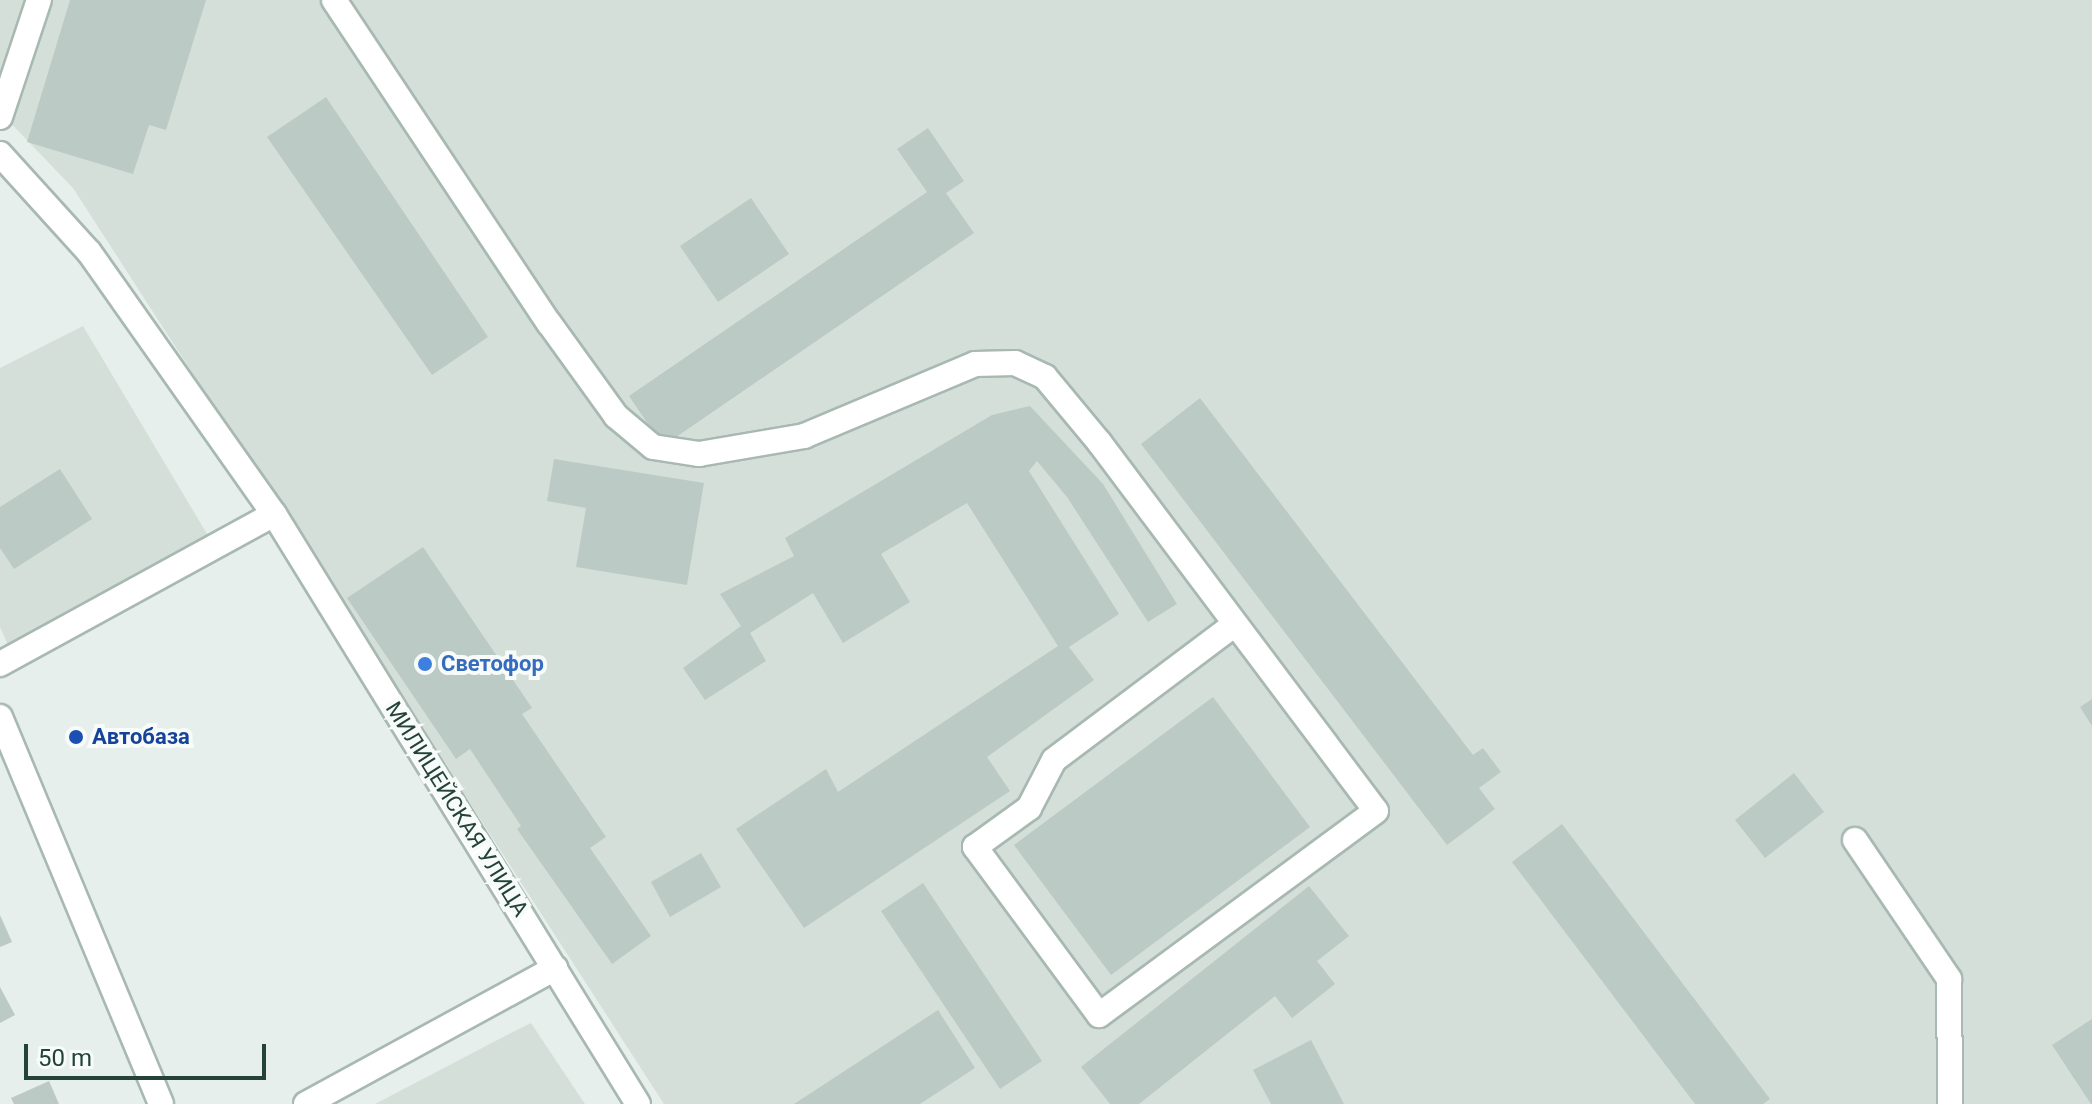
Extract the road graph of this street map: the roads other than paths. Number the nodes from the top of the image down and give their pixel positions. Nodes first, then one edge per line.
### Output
1 (39, 0) edge
2 (334, 0) edge
3 (0, 117) edge
4 (0, 154) edge
5 (274, 514) junction
6 (1234, 625) junction
7 (0, 664) edge
8 (0, 717) edge
9 (1855, 840) dead end
10 (555, 968) junction
11 (161, 1104) edge
12 (306, 1104) edge
13 (638, 1104) edge
14 (1950, 1104) edge

1 - 3 street
2 - 6 street
4 - 5 street, МИЛИЦЕЙСКАЯ УЛИЦА
5 - 7 street
5 - 10 street, МИЛИЦЕЙСКАЯ УЛИЦА
6 - 6 street
8 - 11 street
9 - 14 street
10 - 12 street
10 - 13 street, МИЛИЦЕЙСКАЯ УЛИЦА

